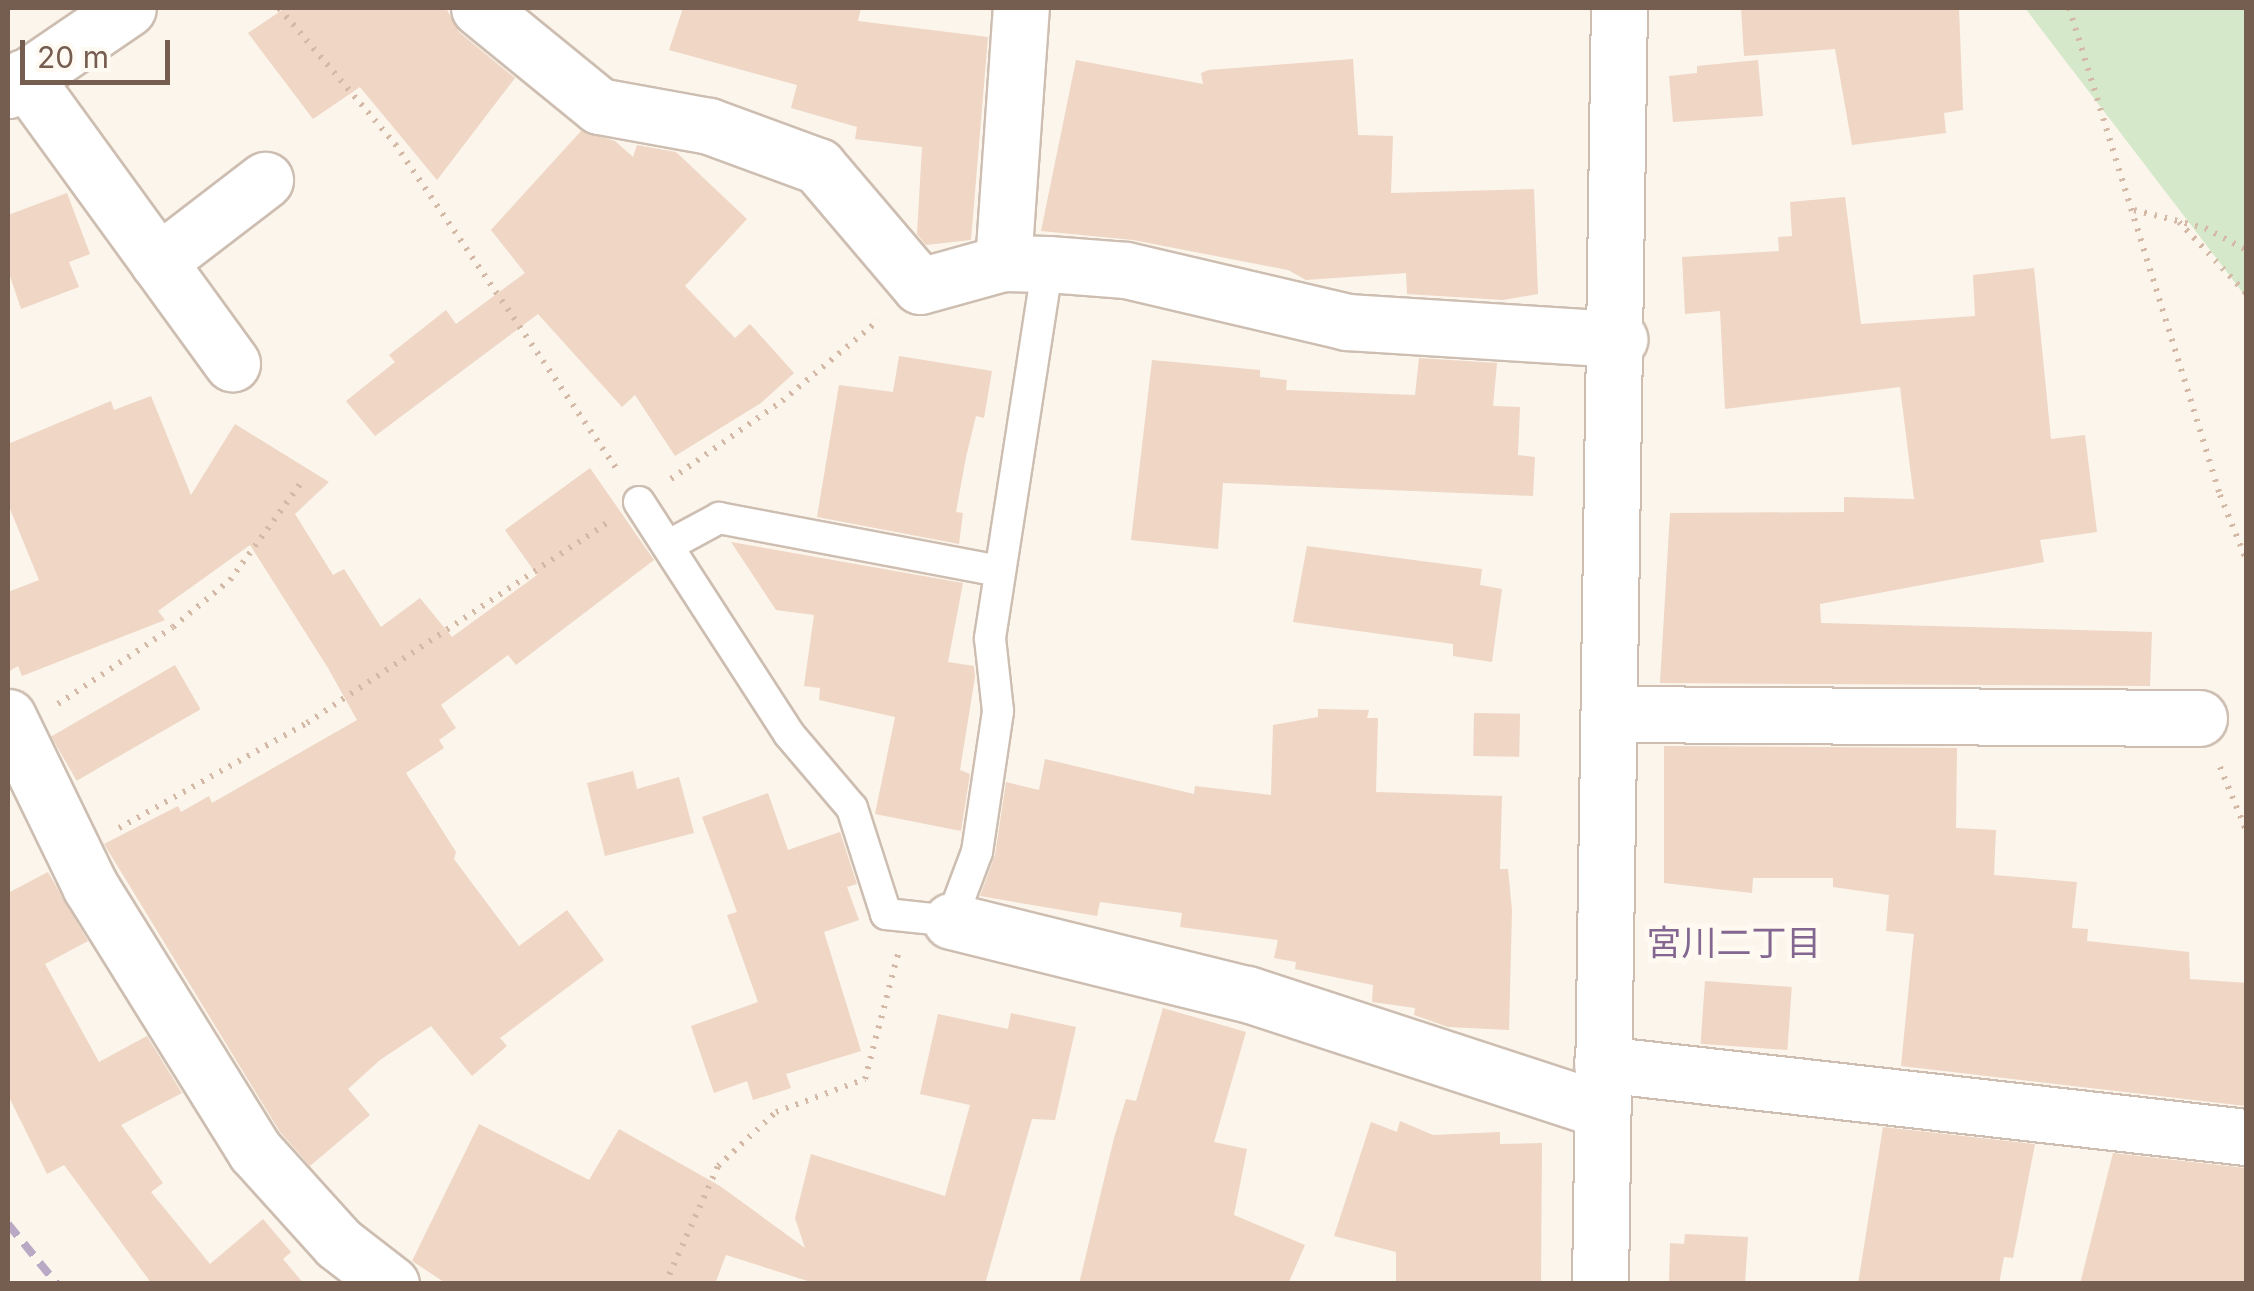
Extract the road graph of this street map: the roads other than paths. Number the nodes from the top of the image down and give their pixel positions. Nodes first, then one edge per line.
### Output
1 (128, 8) edge
2 (479, 8) edge
3 (1022, 8) edge
4 (1619, 8) edge
5 (16, 84) edge
6 (265, 180) dead end
7 (158, 262) junction
8 (1026, 264) junction
9 (1619, 339) junction
10 (232, 362) dead end
11 (639, 502) road end
12 (670, 544) junction
13 (999, 571) junction
14 (1610, 714) junction
15 (2199, 718) road end
16 (11, 724) edge
17 (951, 922) junction
18 (1602, 1087) junction
19 (2246, 1137) edge
20 (391, 1284) edge
21 (1600, 1284) edge

1 - 5 street
2 - 8 street
3 - 8 street
4 - 9 street
5 - 7 street
6 - 7 street
7 - 10 street
8 - 9 street
8 - 13 lane
9 - 14 street
11 - 12 lane
12 - 13 lane
12 - 17 lane
13 - 17 lane
14 - 15 street
14 - 18 street
16 - 20 street
17 - 18 street
18 - 19 street
18 - 21 street

